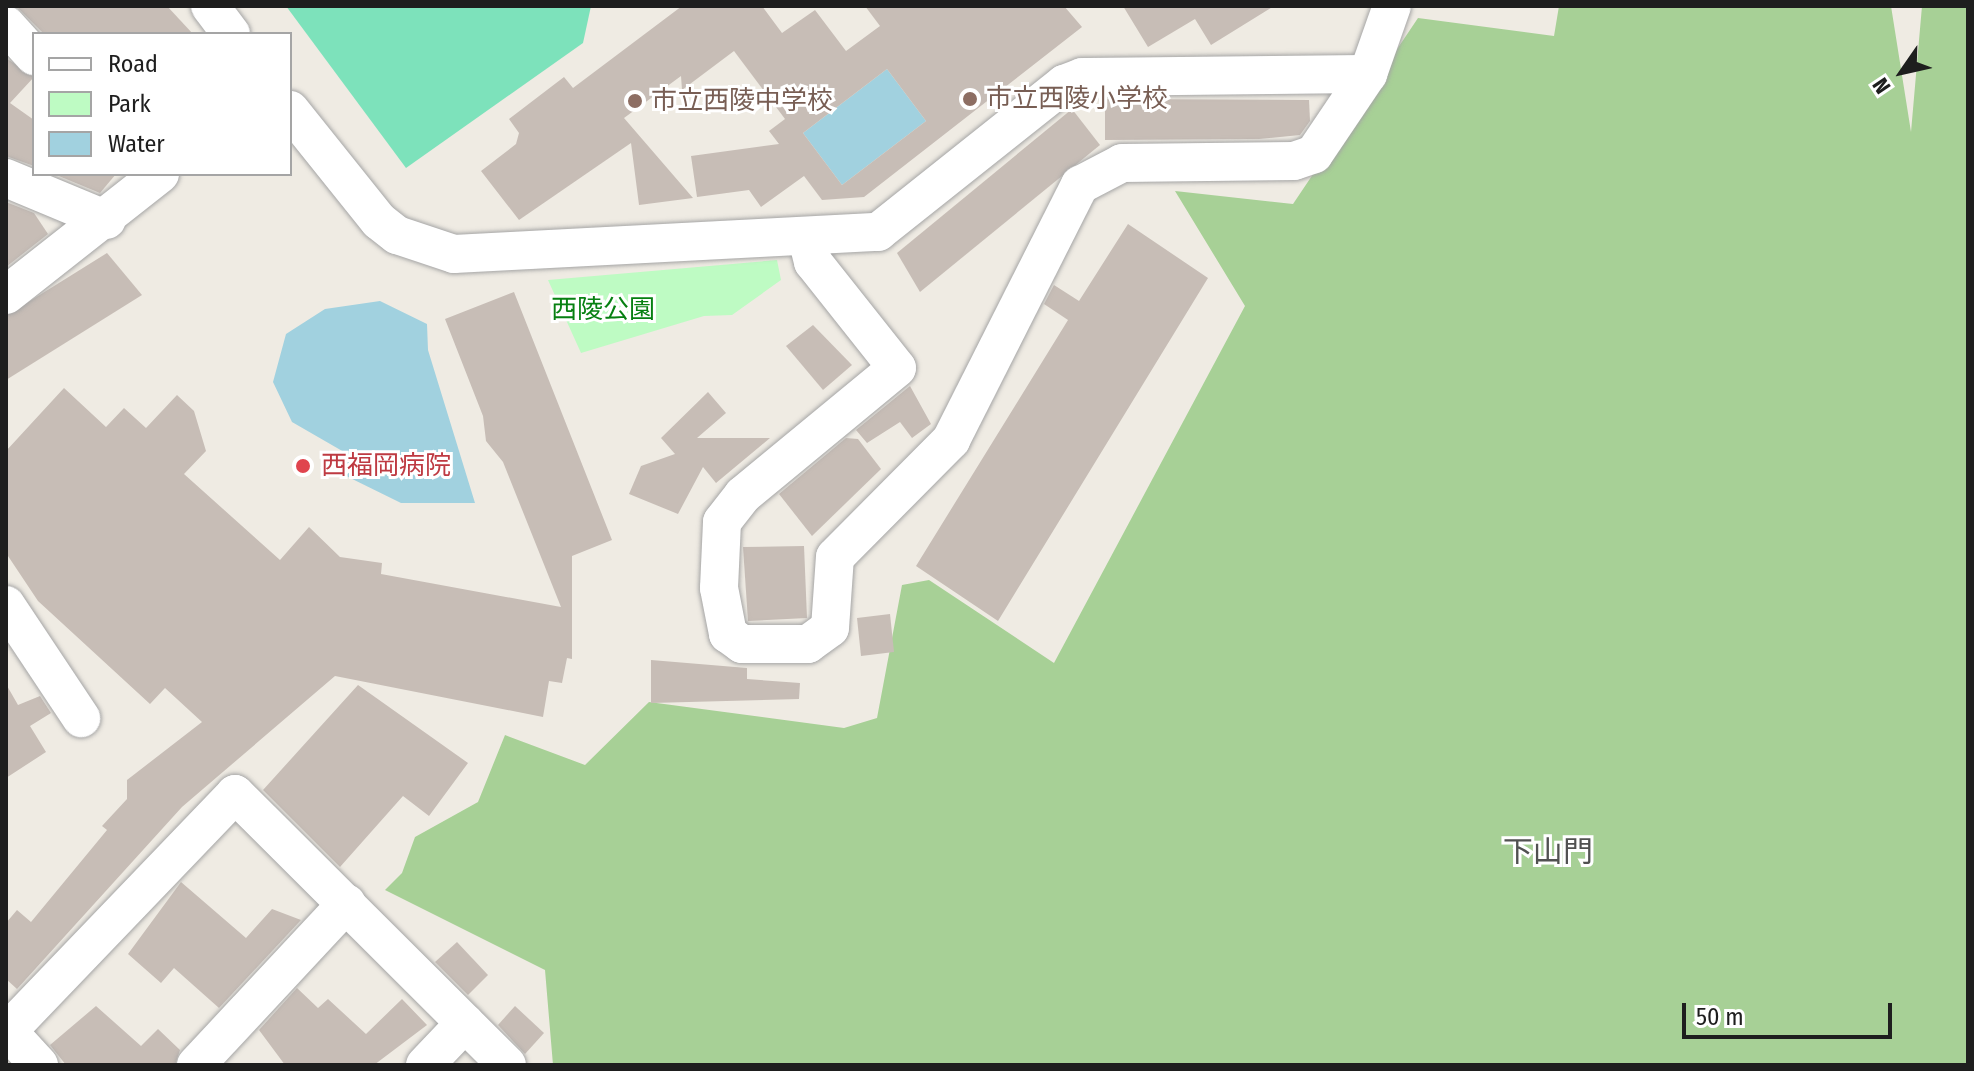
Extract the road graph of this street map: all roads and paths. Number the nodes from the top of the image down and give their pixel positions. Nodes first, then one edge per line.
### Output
1 (25, 6) edge
2 (210, 6) edge
3 (1392, 6) edge
4 (6, 24) edge
5 (230, 32) edge
6 (32, 54) edge
7 (1368, 74) junction
8 (292, 112) edge
9 (158, 176) edge
10 (6, 178) edge
11 (107, 220) junction
12 (807, 238) junction
13 (6, 295) edge
14 (6, 605) edge
15 (81, 718) dead end
16 (347, 903) junction
17 (465, 1023) junction
18 (7, 1031) edge
19 (39, 1065) edge
20 (196, 1065) edge
21 (425, 1065) edge
22 (507, 1065) edge

1 - 4 street
2 - 5 street
3 - 7 street
4 - 6 street
7 - 12 street
7 - 12 street
8 - 12 street
9 - 11 street
10 - 11 street
11 - 13 street
14 - 15 street
16 - 17 street
16 - 18 street
16 - 20 street
17 - 21 street
17 - 22 street
18 - 19 street

